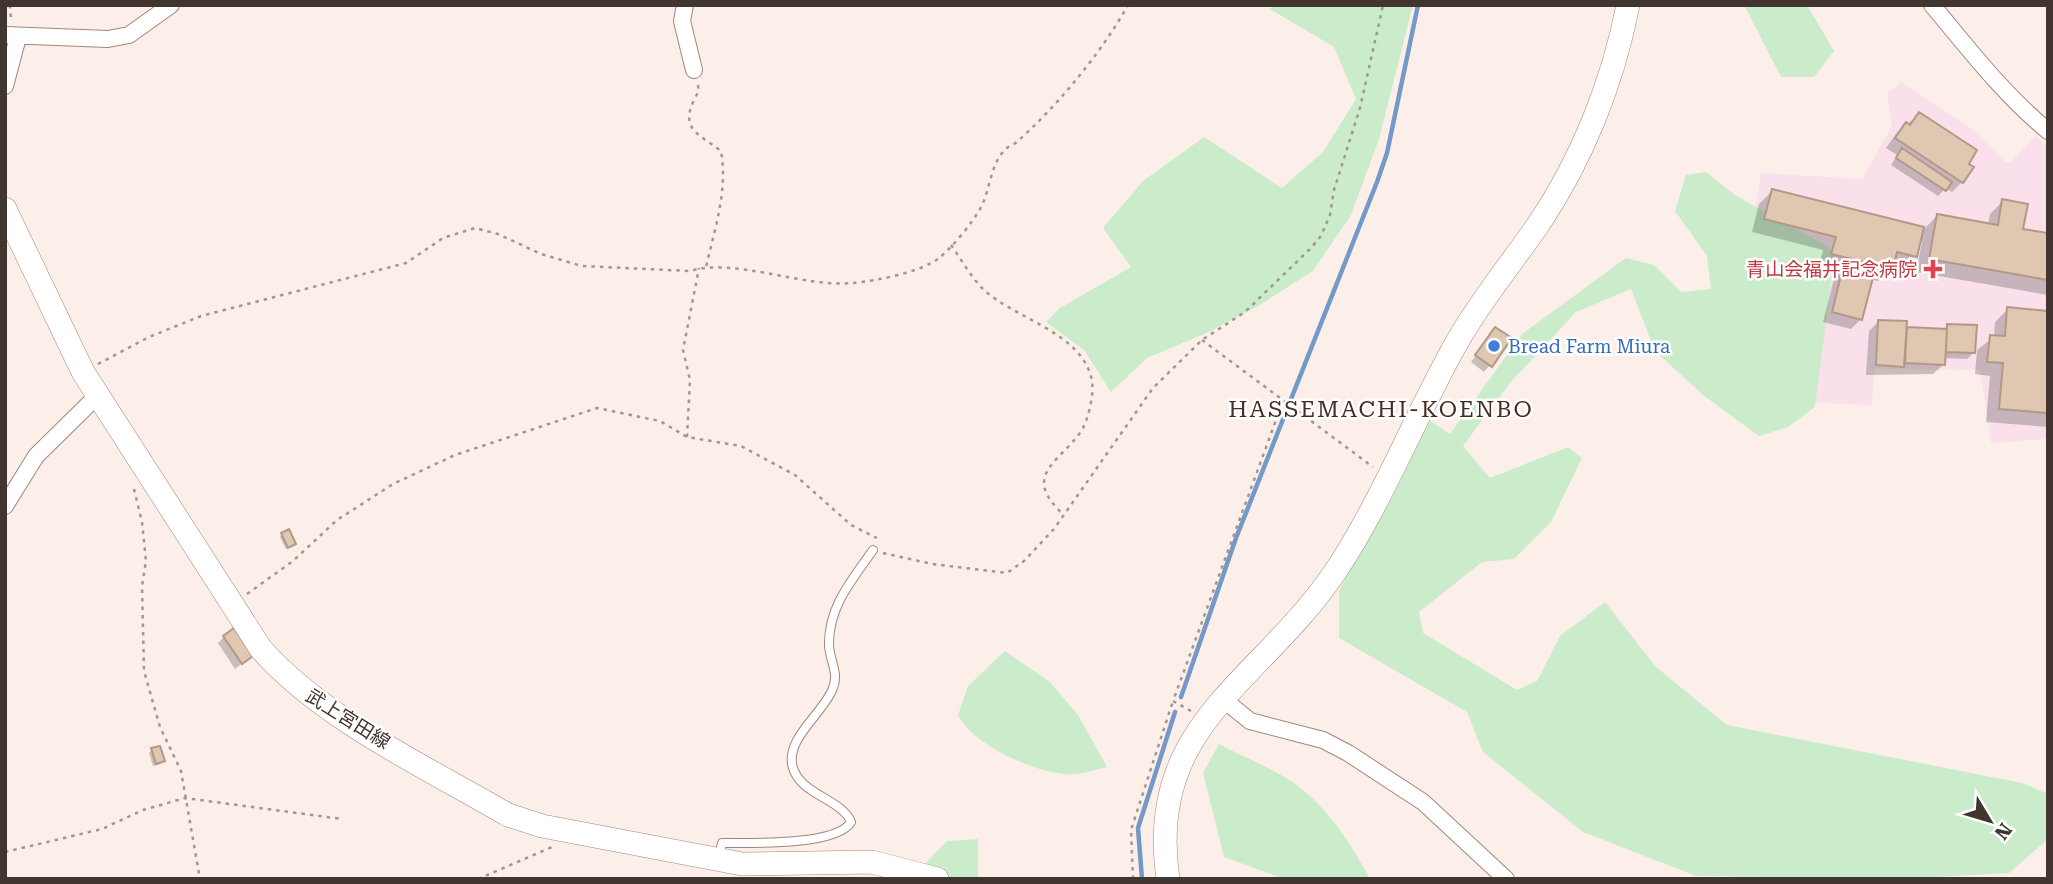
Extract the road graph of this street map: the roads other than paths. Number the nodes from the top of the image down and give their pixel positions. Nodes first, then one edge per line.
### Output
1 (171, 5) edge
2 (685, 5) edge
3 (1628, 5) edge
4 (1932, 5) edge
5 (9, 35) edge
6 (694, 70) road end
7 (5, 86) edge
8 (2048, 131) edge
9 (5, 209) edge
10 (97, 397) junction
11 (5, 506) edge
12 (873, 550) road end
13 (1224, 701) junction
14 (718, 860) junction
15 (937, 879) edge
16 (1168, 879) edge
17 (1506, 879) edge

1 - 5 street
2 - 6 street
3 - 13 main road
4 - 8 street
5 - 7 street
9 - 10 main road, 武上宮田線
10 - 11 street
10 - 14 main road, 武上宮田線
12 - 14 lane
13 - 16 main road
13 - 17 street
14 - 15 main road, 武上宮田線

